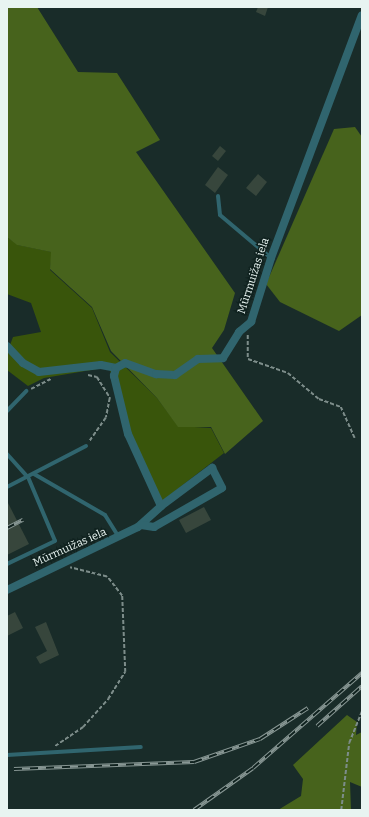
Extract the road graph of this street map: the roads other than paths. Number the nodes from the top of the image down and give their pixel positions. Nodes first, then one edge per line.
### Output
1 (362, 14) edge
2 (218, 196) dead end
3 (271, 258) junction
4 (7, 346) edge
5 (116, 368) junction
6 (26, 391) road end
7 (7, 411) edge
8 (86, 446) road end
9 (7, 454) edge
10 (34, 474) junction
11 (28, 477) junction
12 (7, 487) edge
13 (161, 506) junction
14 (141, 524) junction
15 (119, 538) junction
16 (7, 564) edge
17 (7, 590) edge
18 (142, 747) dead end
19 (7, 756) edge

1 - 3 street, Mūrmuižas iela
2 - 3 lane
3 - 5 street, Mūrmuižas iela
4 - 5 street
5 - 13 street
6 - 7 lane
8 - 10 lane
9 - 11 lane
10 - 11 lane
10 - 15 lane
11 - 12 lane
11 - 16 lane
13 - 14 street, Mūrmuižas iela
13 - 14 street, Mūrmuižas iela
14 - 15 street, Mūrmuižas iela
15 - 17 street, Mūrmuižas iela
18 - 19 lane

